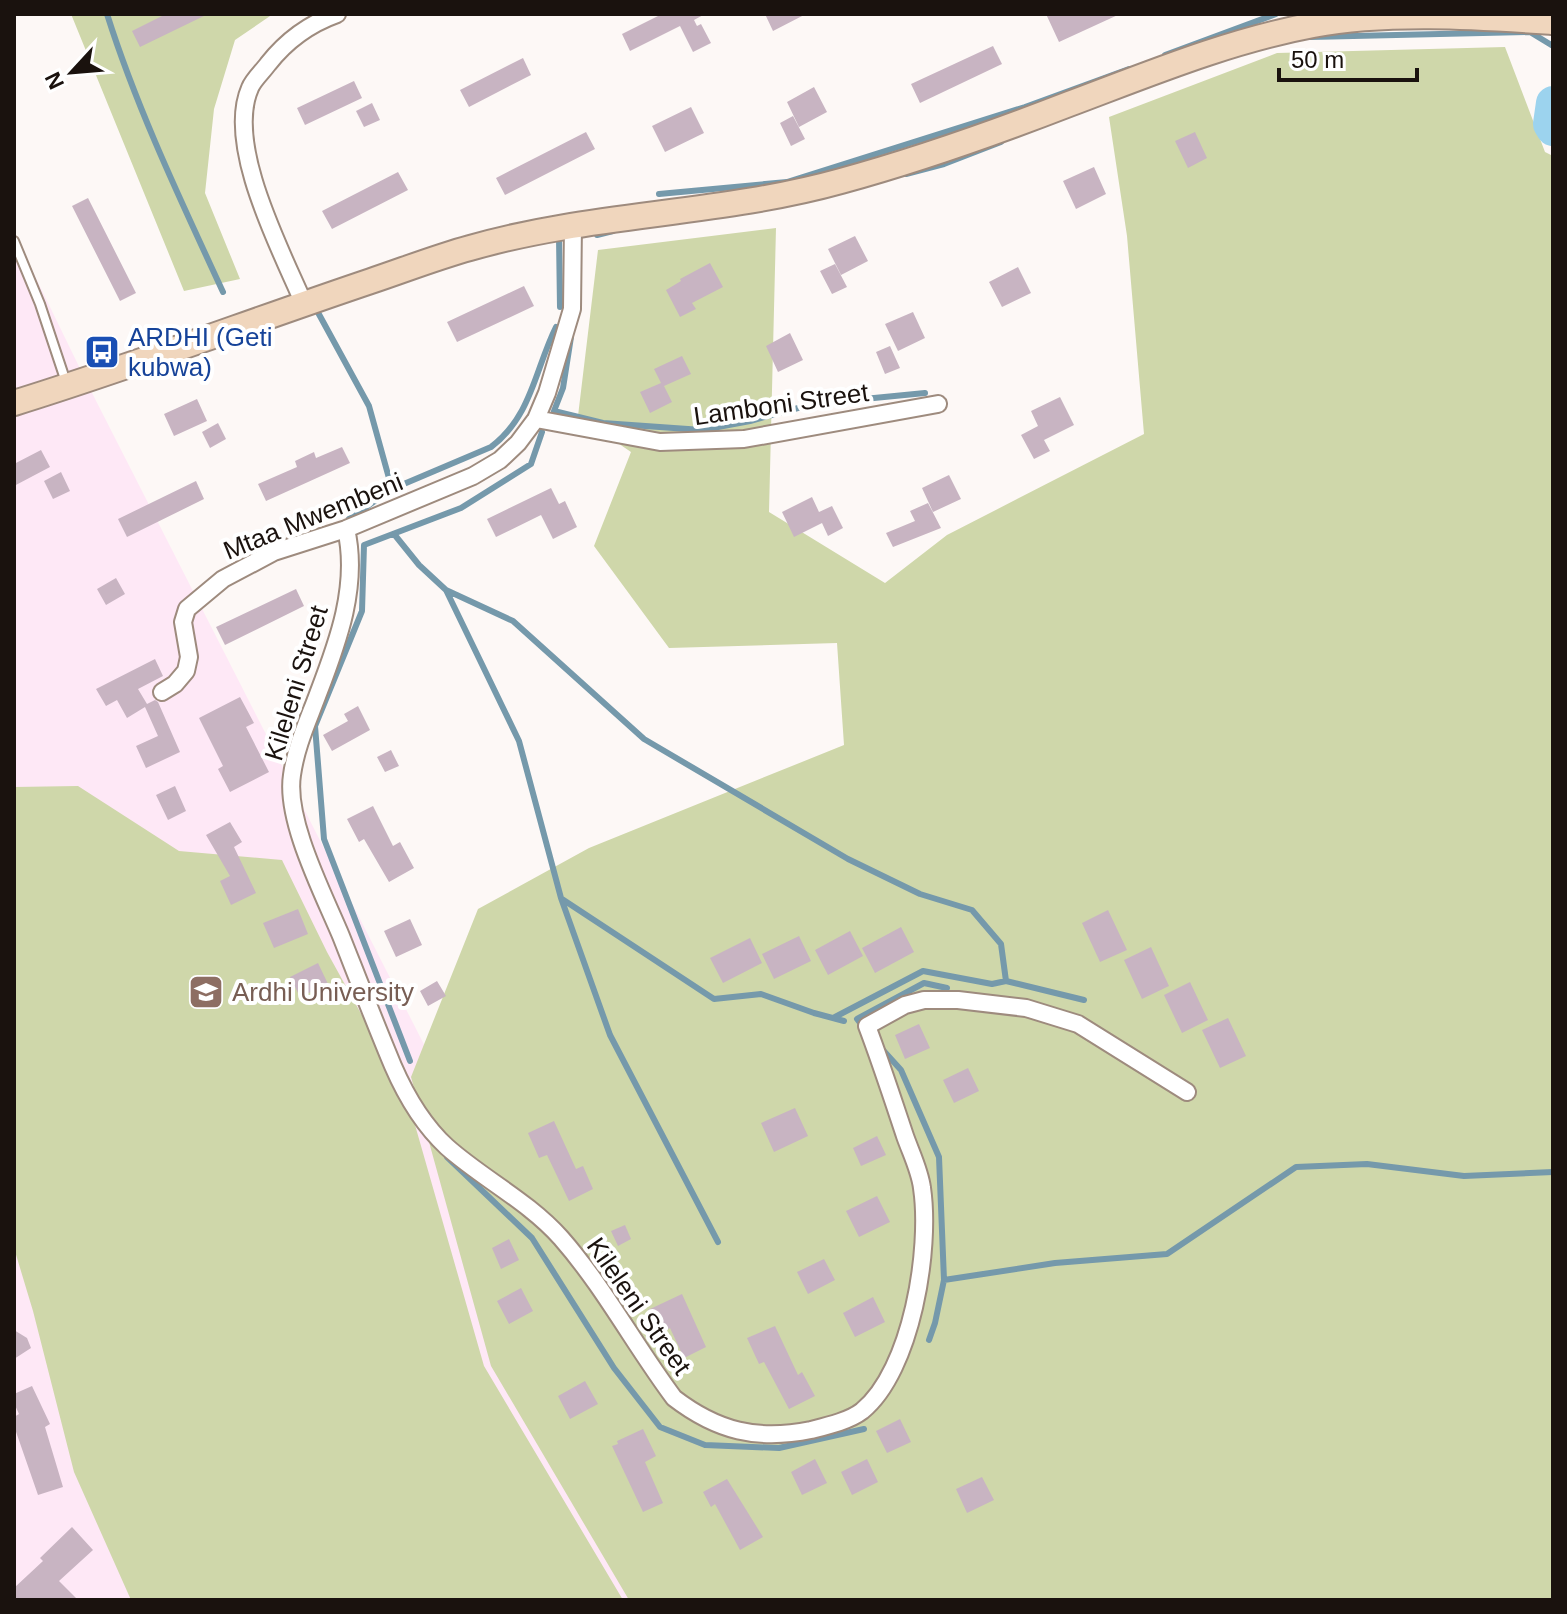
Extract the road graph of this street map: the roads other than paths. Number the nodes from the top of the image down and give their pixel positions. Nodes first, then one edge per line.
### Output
1 (337, 14) edge
2 (1349, 17) edge
3 (1553, 22) edge
4 (573, 225) junction
5 (14, 241) edge
6 (304, 304) junction
7 (67, 387) junction
8 (14, 403) edge
9 (938, 404) dead end
10 (536, 419) junction
11 (346, 529) junction
12 (162, 692) dead end
13 (1187, 1092) dead end

1 - 6 street
2 - 3 street
2 - 4 street
4 - 6 street
4 - 10 street, Mtaa Mwembeni
5 - 7 lane
6 - 7 street
7 - 8 street
9 - 10 street, Lamboni Street
10 - 11 street, Mtaa Mwembeni
11 - 12 street, Mtaa Mwembeni
11 - 13 street, Kileleni Street

